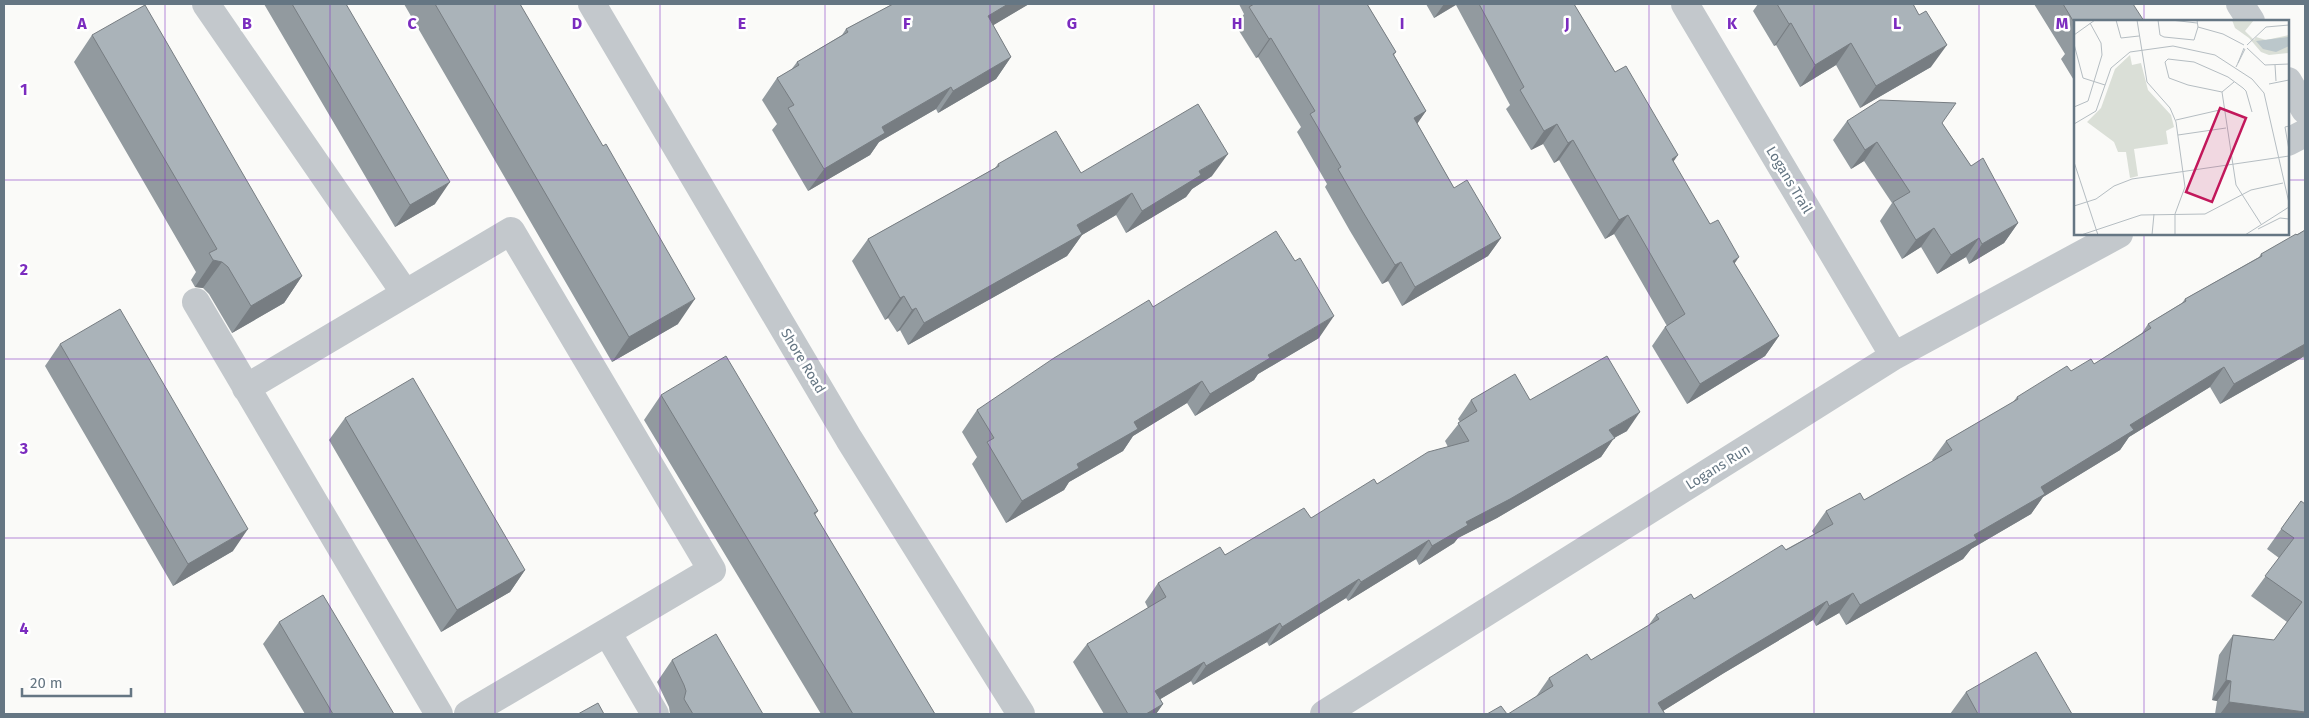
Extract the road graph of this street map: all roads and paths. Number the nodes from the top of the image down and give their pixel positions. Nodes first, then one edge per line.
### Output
1 (206, 4) edge
2 (592, 4) edge
3 (1685, 4) edge
4 (2240, 4) edge
5 (2250, 20) edge
6 (2289, 83) edge
7 (2305, 110) edge
8 (2305, 133) edge
9 (2289, 141) edge
10 (2118, 235) edge
11 (405, 293) junction
12 (196, 302) dead end
13 (1894, 356) junction
14 (246, 388) junction
15 (607, 632) junction
16 (439, 714) edge
17 (468, 714) edge
18 (655, 714) edge
19 (1021, 714) edge
20 (1324, 714) edge

1 - 11 street
2 - 19 street, Shore Road
3 - 13 street, Logans Trail
4 - 5 street
6 - 7 street
8 - 9 street
10 - 13 street, Logans Run
11 - 14 street
11 - 15 street
12 - 14 street
13 - 20 street, Logans Run
14 - 16 street
15 - 17 street
15 - 18 street

